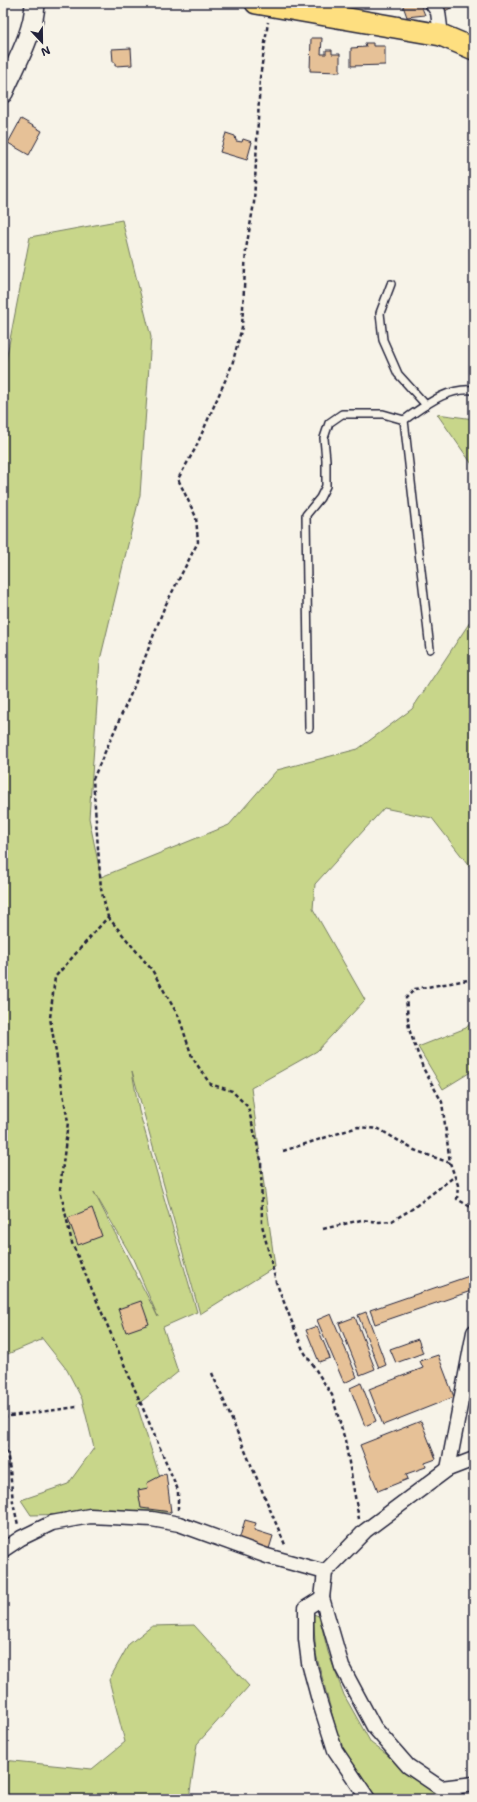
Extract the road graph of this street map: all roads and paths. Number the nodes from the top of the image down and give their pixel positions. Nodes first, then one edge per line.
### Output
1 (35, 3) edge
2 (432, 3) edge
3 (273, 5) edge
4 (441, 34) junction
5 (474, 49) edge
6 (3, 93) edge
7 (391, 284) dead end
8 (474, 390) edge
9 (426, 406) junction
10 (404, 420) junction
11 (430, 649) dead end
12 (309, 728) dead end
13 (108, 917) junction
14 (474, 979) edge
15 (282, 1151) dead end
16 (450, 1163) junction
17 (455, 1176) junction
18 (474, 1209) edge
19 (323, 1229) dead end
20 (474, 1332) edge
21 (212, 1373) dead end
22 (78, 1407) dead end
23 (3, 1417) edge
24 (3, 1430) edge
25 (474, 1459) edge
26 (448, 1469) junction
27 (179, 1524) junction
28 (361, 1535) junction
29 (21, 1538) junction
30 (3, 1550) edge
31 (293, 1564) junction
32 (325, 1572) junction
33 (322, 1598) junction
34 (474, 1784) edge
35 (441, 1788) junction
36 (368, 1799) edge
37 (457, 1799) edge

1 - 6 street
2 - 4 street
3 - 4 main road
3 - 13 path
4 - 5 main road
7 - 9 lane
8 - 9 lane
9 - 10 lane
10 - 11 lane
10 - 12 lane
13 - 27 path
13 - 28 path
14 - 16 path
15 - 16 path
16 - 17 path
17 - 18 path
17 - 19 path
20 - 26 street
21 - 31 path
22 - 23 path
24 - 29 path
25 - 26 street
26 - 28 street
27 - 29 street
27 - 31 street
28 - 32 street
29 - 30 street
31 - 32 street
32 - 33 street
33 - 35 street
33 - 36 street
34 - 35 street
35 - 37 street

